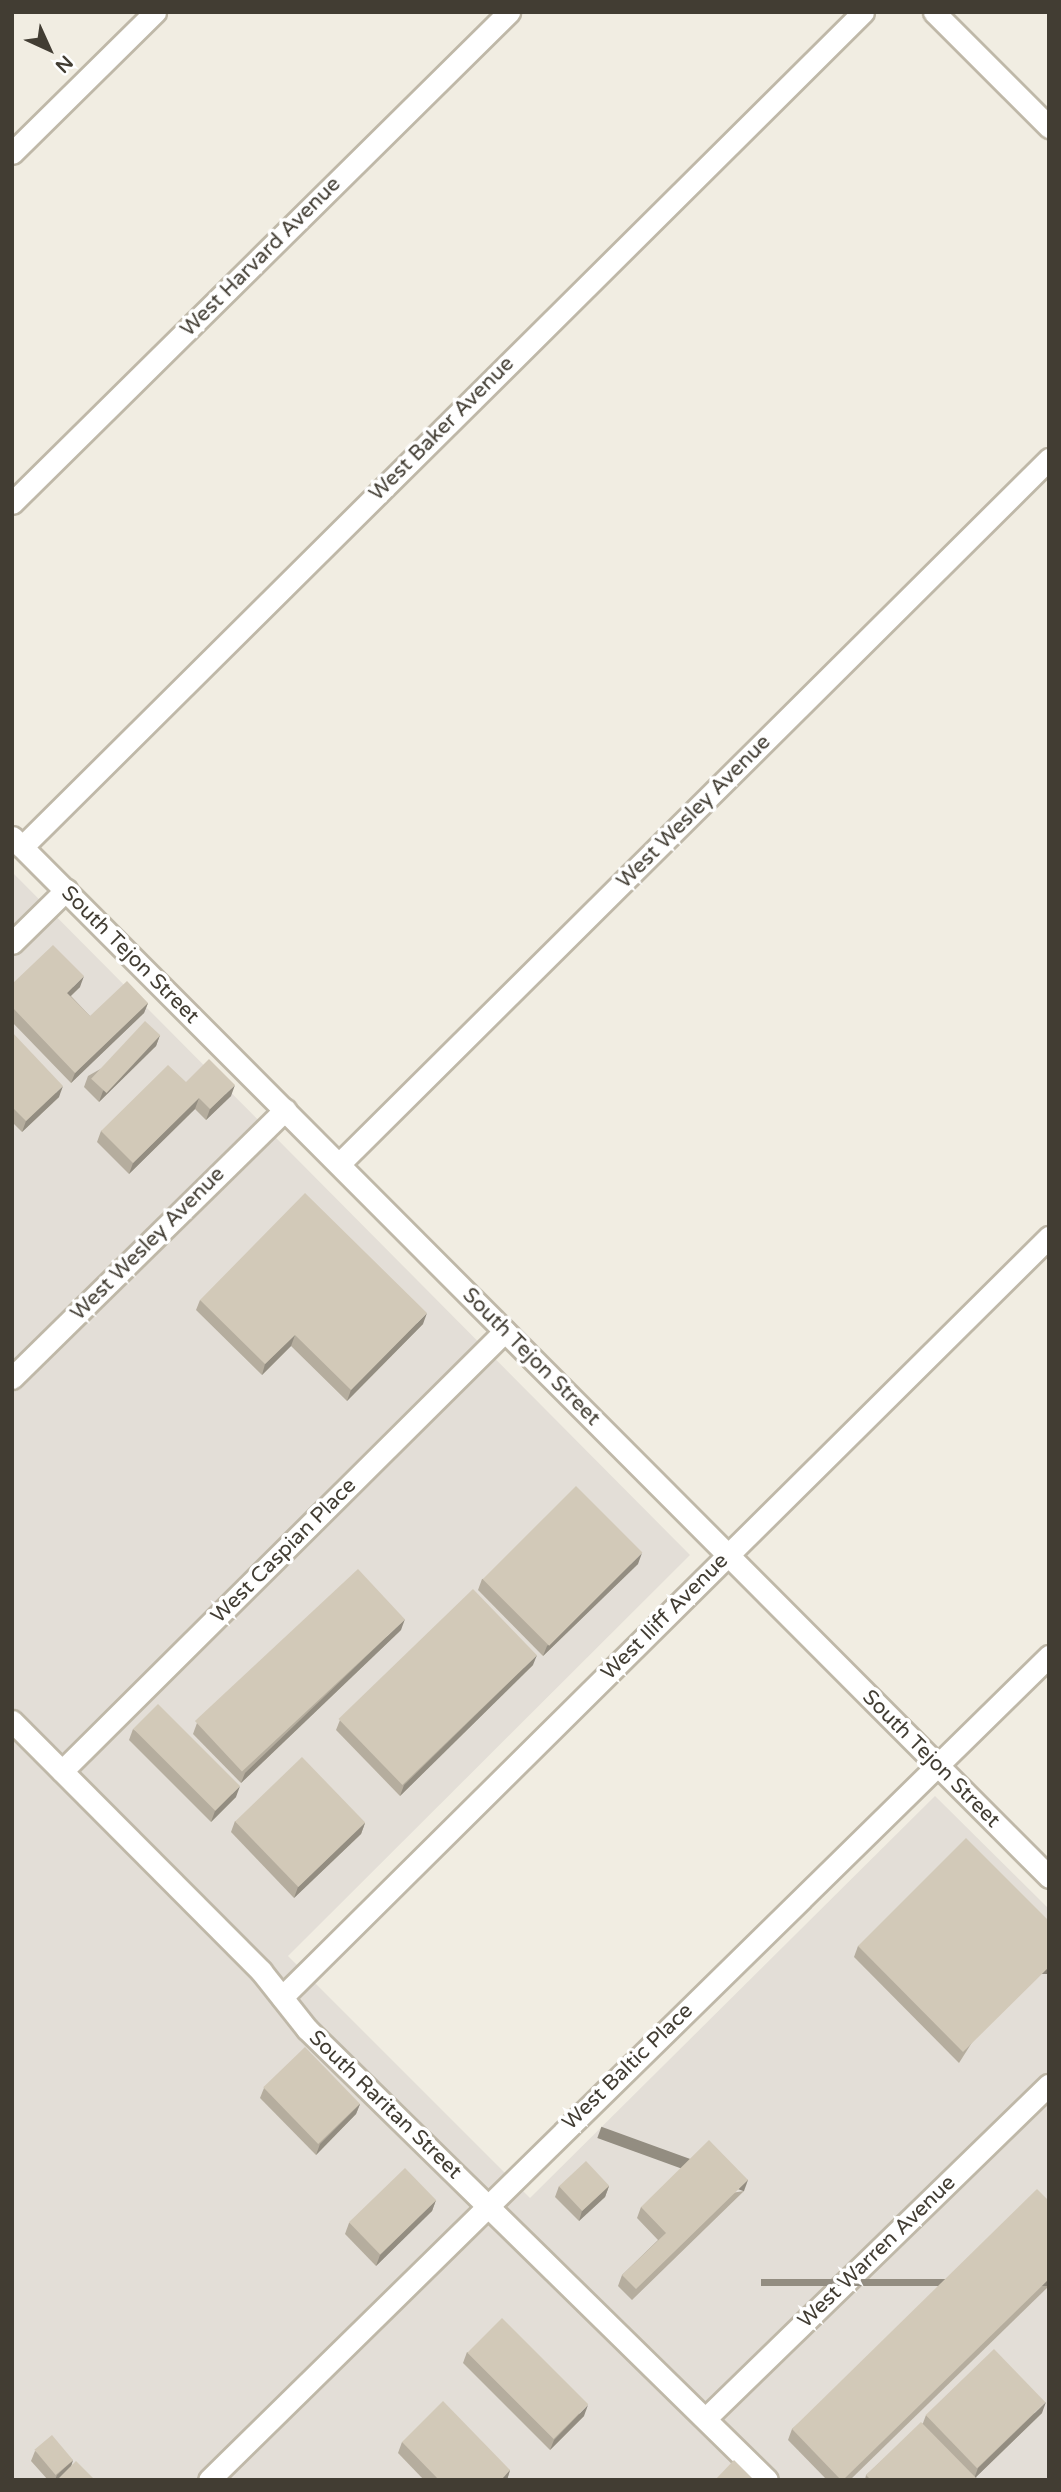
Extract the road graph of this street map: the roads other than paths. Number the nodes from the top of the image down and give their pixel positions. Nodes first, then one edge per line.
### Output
1 (155, 12) edge
2 (509, 12) edge
3 (863, 12) edge
4 (934, 12) edge
5 (1049, 127) edge
6 (12, 153) edge
7 (1049, 459) edge
8 (12, 503) edge
9 (17, 842) edge
10 (66, 890) junction
11 (12, 943) edge
12 (285, 1110) junction
13 (338, 1164) junction
14 (1049, 1237) edge
15 (505, 1331) junction
16 (12, 1378) edge
17 (728, 1555) junction
18 (1049, 1656) edge
19 (12, 1721) edge
20 (937, 1765) junction
21 (62, 1771) junction
22 (1049, 1877) edge
23 (282, 1997) junction
24 (1049, 2085) edge
25 (487, 2205) junction
26 (706, 2418) junction
27 (209, 2480) edge
28 (767, 2480) edge

1 - 6 street
2 - 8 street, West Harvard Avenue
3 - 9 street, West Baker Avenue
4 - 5 street
7 - 13 street, West Wesley Avenue
9 - 10 street, South Tejon Street
10 - 11 street
10 - 12 street, South Tejon Street
12 - 13 street, South Tejon Street
12 - 16 street, West Wesley Avenue
13 - 15 street, South Tejon Street
14 - 17 street, West Iliff Avenue
15 - 17 street, South Tejon Street
15 - 21 street, West Caspian Place
17 - 20 street, South Tejon Street
17 - 23 street, West Iliff Avenue
18 - 20 street, West Baltic Place
19 - 21 street, South Raritan Street
20 - 22 street, South Tejon Street
20 - 25 street, West Baltic Place
21 - 23 street, South Raritan Street
23 - 25 street, South Raritan Street
24 - 26 street, West Warren Avenue
25 - 26 street, South Raritan Street
25 - 27 street, West Baltic Place
26 - 28 street, South Raritan Street

